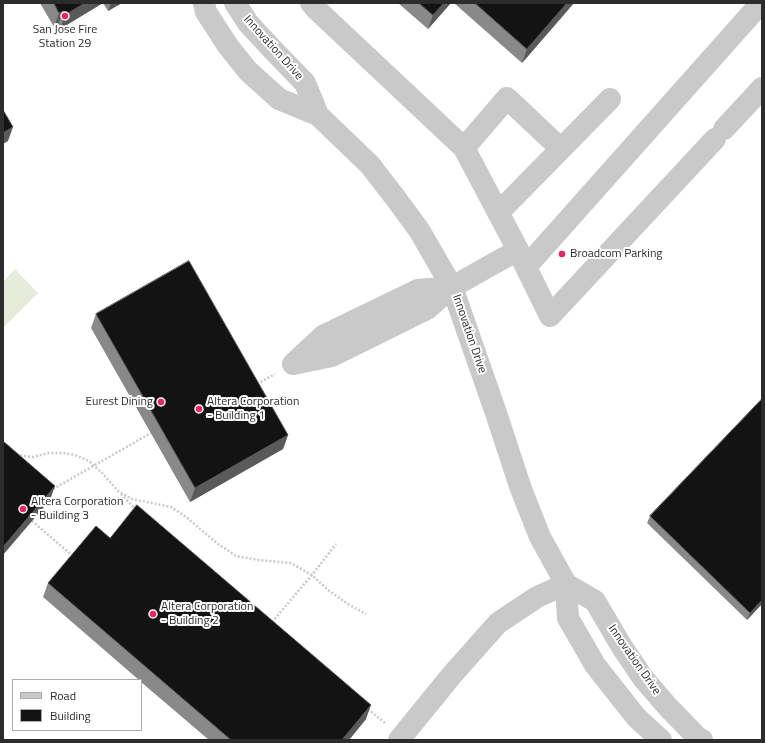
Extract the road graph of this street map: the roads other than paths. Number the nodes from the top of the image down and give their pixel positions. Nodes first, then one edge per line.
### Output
1 (204, 3) edge
2 (235, 3) edge
3 (311, 3) edge
4 (761, 3) edge
5 (762, 88) edge
6 (610, 99) dead end
7 (318, 115) junction
8 (464, 148) junction
9 (561, 149) junction
10 (498, 213) junction
11 (522, 259) junction
12 (452, 287) junction
13 (293, 364) road end
14 (566, 584) junction
15 (401, 738) edge
16 (661, 740) edge
17 (702, 740) edge

1 - 7 street, Innovation Drive
2 - 7 street, Innovation Drive
3 - 8 street
4 - 11 street
5 - 11 street
6 - 9 street
7 - 12 street, Innovation Drive
8 - 9 street
8 - 10 street
9 - 10 street
10 - 11 street
11 - 12 street
12 - 13 street
12 - 14 street, Innovation Drive
14 - 15 street
14 - 16 street, Innovation Drive
14 - 17 street, Innovation Drive

